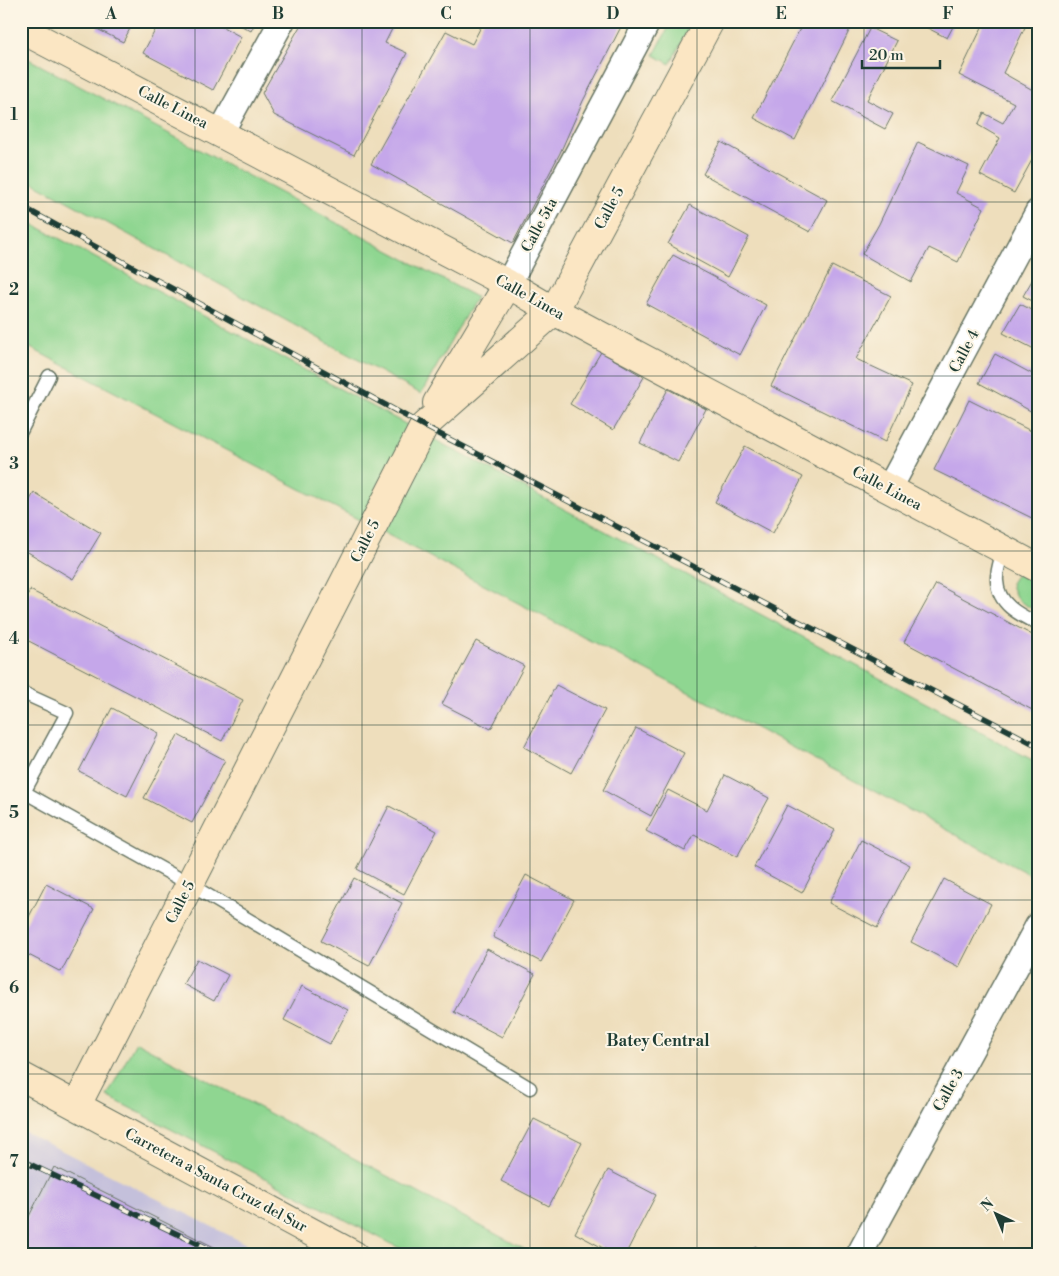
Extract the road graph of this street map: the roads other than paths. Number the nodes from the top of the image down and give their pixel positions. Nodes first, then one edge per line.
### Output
1 (282, 21) edge
2 (648, 21) edge
3 (710, 21) edge
4 (21, 29) edge
5 (220, 132) junction
6 (1038, 212) edge
7 (508, 284) junction
8 (554, 311) junction
9 (49, 376) dead end
10 (424, 426) junction
11 (21, 431) edge
12 (889, 489) junction
13 (1003, 550) junction
14 (1038, 568) edge
15 (1038, 624) edge
16 (21, 692) edge
17 (23, 795) edge
18 (189, 884) junction
19 (1038, 926) edge
20 (21, 1076) edge
21 (530, 1088) dead end
22 (77, 1105) junction
23 (354, 1255) edge
24 (859, 1255) edge

1 - 5 street
2 - 7 street, Calle 5ta
3 - 8 main road, Calle 5
4 - 5 main road, Calle Linea
5 - 7 main road, Calle Linea
6 - 12 street, Calle 4
7 - 8 main road, Calle Linea
7 - 10 main road, Calle 5ta
8 - 10 main road, Calle 5
8 - 12 main road, Calle Linea
9 - 11 lane
10 - 18 main road, Calle 5
12 - 13 main road, Calle Linea
13 - 14 main road, Calle Linea
13 - 15 lane
16 - 17 lane
17 - 18 lane
18 - 21 lane
18 - 22 main road, Calle 5
19 - 24 street, Calle 3
20 - 22 main road, Carretera a Santa Cruz del Sur
22 - 23 main road, Carretera a Santa Cruz del Sur

